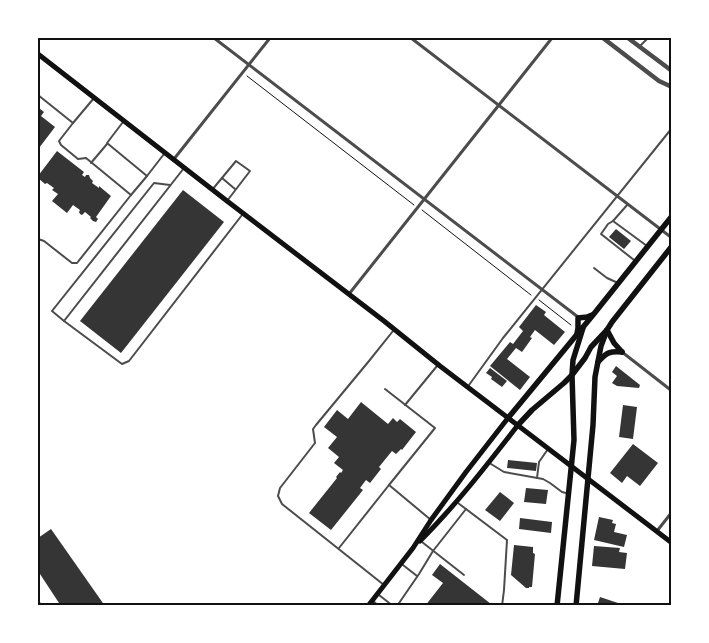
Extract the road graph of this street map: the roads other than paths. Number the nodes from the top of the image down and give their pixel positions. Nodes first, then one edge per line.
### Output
1 (214, 38) edge
2 (270, 38) edge
3 (410, 38) edge
4 (552, 38) edge
5 (603, 38) edge
6 (628, 38) edge
7 (648, 38) edge
8 (640, 46) junction
9 (38, 55) edge
10 (249, 65) junction
11 (672, 71) edge
12 (672, 87) edge
13 (38, 95) edge
14 (94, 98) junction
15 (499, 106) junction
16 (124, 121) junction
17 (73, 123) junction
18 (672, 128) edge
19 (107, 144) junction
20 (165, 152) junction
21 (174, 159) junction
22 (91, 163) junction
23 (184, 168) junction
24 (146, 176) junction
25 (222, 178) junction
26 (170, 185) junction
27 (212, 190) junction
28 (236, 190) junction
29 (132, 195) junction
30 (617, 196) junction
31 (424, 199) junction
32 (227, 201) junction
33 (628, 204) junction
34 (243, 213) junction
35 (672, 216) edge
36 (613, 221) junction
37 (660, 230) junction
38 (672, 238) edge
39 (38, 239) edge
40 (672, 246) edge
41 (647, 247) junction
42 (636, 261) junction
43 (594, 268) dead end
44 (618, 283) junction
45 (542, 290) junction
46 (349, 294) junction
47 (593, 315) junction
48 (578, 318) junction
49 (64, 320) junction
50 (395, 329) junction
51 (607, 330) junction
52 (579, 331) junction
53 (622, 352) junction
54 (597, 363) junction
55 (439, 364) junction
56 (572, 375) junction
57 (468, 387) junction
58 (385, 389) dead end
59 (672, 391) edge
60 (406, 405) junction
61 (508, 418) junction
62 (518, 425) junction
63 (548, 448) junction
64 (489, 462) junction
65 (572, 466) junction
66 (537, 478) junction
67 (589, 479) junction
68 (389, 485) junction
69 (568, 494) junction
70 (456, 501) junction
71 (466, 509) junction
72 (672, 512) edge
73 (431, 520) junction
74 (657, 531) junction
75 (672, 538) edge
76 (420, 541) junction
77 (672, 543) edge
78 (413, 548) junction
79 (339, 549) junction
80 (433, 550) junction
81 (401, 564) junction
82 (464, 574) dead end
83 (417, 576) junction
84 (384, 585) junction
85 (377, 594) junction
86 (38, 600) edge
87 (372, 600) junction
88 (558, 605) edge
89 (41, 606) edge
90 (368, 606) edge
91 (379, 606) edge
92 (393, 606) edge
93 (397, 606) edge
94 (502, 606) edge
95 (576, 606) edge

1 - 10 street
2 - 10 street
3 - 15 street
4 - 15 street
5 - 12 street
6 - 8 street
7 - 8 lane
8 - 11 street
9 - 14 main road
10 - 21 street
10 - 31 street
13 - 17 lane
14 - 16 main road
14 - 17 lane
15 - 30 street
15 - 31 street
16 - 19 lane
16 - 20 main road
17 - 22 lane
18 - 30 lane
19 - 22 lane
19 - 24 lane
20 - 21 main road
20 - 24 lane
21 - 23 main road
22 - 29 lane
23 - 26 lane
23 - 27 main road
24 - 29 lane
25 - 27 lane
25 - 28 lane
25 - 28 lane
26 - 49 lane
26 - 49 lane
27 - 32 main road
28 - 32 lane
29 - 39 lane
30 - 33 street
30 - 45 lane
31 - 45 street
31 - 46 street
32 - 34 main road
33 - 36 lane
33 - 37 street
34 - 46 main road
34 - 49 lane
35 - 37 main road
36 - 41 lane
36 - 42 lane
37 - 38 street
37 - 41 main road
40 - 51 main road
41 - 42 main road
42 - 44 main road
43 - 44 lane
44 - 47 main road
45 - 48 street
45 - 57 lane
46 - 50 main road
47 - 48 main road
47 - 52 main road
48 - 52 main road
50 - 55 main road
50 - 79 lane
51 - 53 main road
51 - 54 main road
51 - 56 main road
52 - 56 main road
52 - 61 main road
53 - 54 main road
53 - 59 street
54 - 67 main road
55 - 57 main road
55 - 60 lane
56 - 62 main road
56 - 65 main road
57 - 61 main road
58 - 60 lane
60 - 68 lane
61 - 62 main road
61 - 73 main road
62 - 63 main road
62 - 64 main road
63 - 65 main road
63 - 66 lane
64 - 66 lane
64 - 70 main road
65 - 67 main road
65 - 69 main road
66 - 69 lane
67 - 74 main road
67 - 95 main road
68 - 73 lane
68 - 79 lane
69 - 88 main road
70 - 71 lane
70 - 76 main road
71 - 80 lane
71 - 94 lane
72 - 74 street
73 - 78 main road
74 - 75 main road
74 - 77 main road
76 - 78 main road
76 - 80 lane
78 - 81 main road
79 - 84 lane
80 - 82 lane
80 - 83 lane
81 - 83 lane
81 - 84 main road
83 - 93 lane
84 - 85 main road
85 - 87 main road
85 - 92 lane
86 - 89 lane
87 - 90 main road
87 - 91 lane

